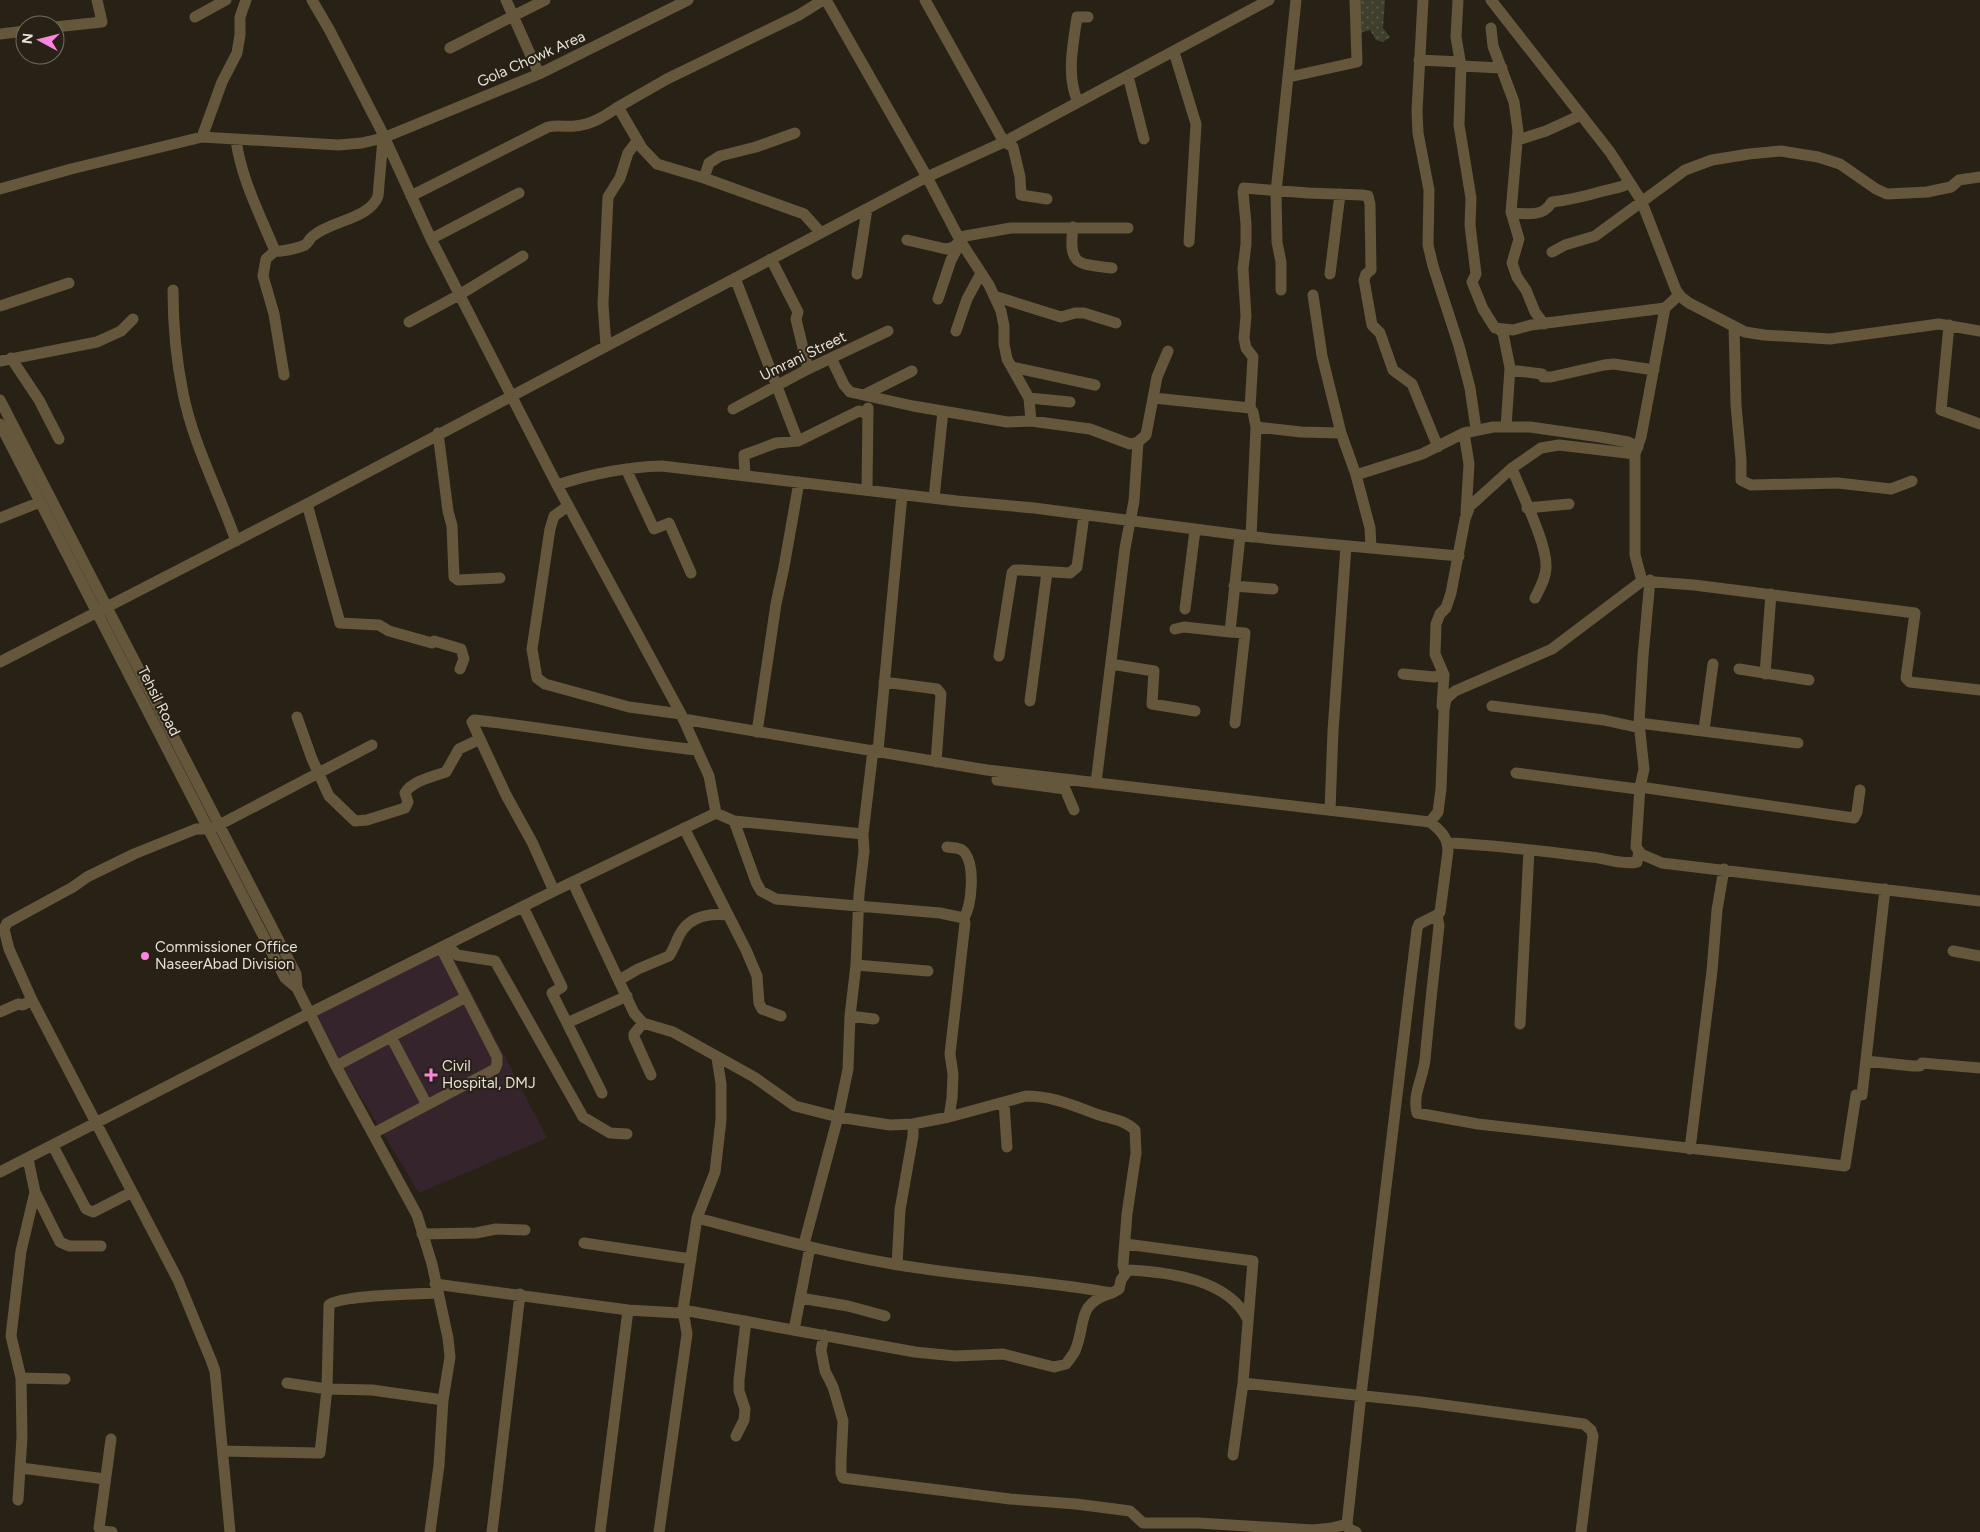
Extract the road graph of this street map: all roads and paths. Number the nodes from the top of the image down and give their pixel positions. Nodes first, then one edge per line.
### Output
1 (97, 0) edge
2 (226, 0) edge
3 (246, 0) edge
4 (312, 0) edge
5 (506, 0) edge
6 (545, 0) edge
7 (688, 0) edge
8 (824, 0) edge
9 (926, 0) edge
10 (1269, 0) edge
11 (1296, 0) edge
12 (1355, 0) edge
13 (1423, 0) edge
14 (1458, 0) edge
15 (1491, 0) edge
16 (514, 16) junction
17 (195, 17) dead end
18 (1088, 17) dead end
19 (65, 26) edge
20 (1491, 28) dead end
21 (15, 32) edge
22 (0, 34) edge
23 (450, 48) dead end
24 (1174, 52) junction
25 (1419, 60) junction
26 (1461, 64) junction
27 (1502, 68) junction
28 (540, 74) junction
29 (1128, 76) junction
30 (1289, 77) junction
31 (1078, 102) junction
32 (618, 107) junction
33 (1581, 115) junction
34 (795, 133) dead end
35 (383, 135) junction
36 (202, 137) junction
37 (1144, 139) dead end
38 (236, 140) junction
39 (1518, 140) junction
40 (637, 141) junction
41 (1004, 142) junction
42 (927, 177) junction
43 (1980, 177) edge
44 (704, 178) junction
45 (1630, 182) junction
46 (0, 189) edge
47 (1276, 192) junction
48 (519, 194) dead end
49 (1340, 194) junction
50 (411, 196) junction
51 (1047, 198) dead end
52 (1642, 200) junction
53 (867, 209) junction
54 (1510, 212) junction
55 (1073, 227) junction
56 (1128, 228) dead end
57 (821, 233) junction
58 (431, 239) junction
59 (907, 240) dead end
60 (961, 242) junction
61 (1189, 242) dead end
62 (275, 251) junction
63 (1552, 252) dead end
64 (523, 256) dead end
65 (771, 259) junction
66 (1112, 268) dead end
67 (981, 273) junction
68 (857, 274) dead end
69 (1330, 274) dead end
70 (735, 278) junction
71 (69, 283) dead end
72 (173, 290) dead end
73 (1280, 290) dead end
74 (459, 295) junction
75 (1313, 295) dead end
76 (1679, 295) junction
77 (994, 296) junction
78 (938, 299) dead end
79 (0, 306) edge
80 (1665, 308) junction
81 (133, 319) dead end
82 (409, 322) dead end
83 (1116, 323) dead end
84 (1544, 324) junction
85 (1949, 325) junction
86 (1734, 326) junction
87 (1500, 330) junction
88 (888, 331) dead end
89 (956, 331) dead end
90 (1980, 331) edge
91 (606, 346) junction
92 (1168, 350) dead end
93 (831, 358) junction
94 (6, 359) edge
95 (1012, 367) junction
96 (808, 369) junction
97 (1510, 370) junction
98 (1654, 370) junction
99 (912, 371) dead end
100 (284, 375) dead end
101 (1095, 385) dead end
102 (776, 386) junction
103 (512, 394) junction
104 (866, 395) junction
105 (1029, 398) junction
106 (1154, 398) junction
107 (0, 400) edge
108 (1070, 402) dead end
109 (733, 408) dead end
110 (1250, 408) junction
111 (943, 411) junction
112 (868, 414) junction
113 (1031, 421) junction
114 (0, 424) edge
115 (1980, 424) edge
116 (1256, 427) junction
117 (1506, 427) junction
118 (1470, 431) junction
119 (438, 433) junction
120 (1341, 433) junction
121 (59, 439) dead end
122 (798, 441) junction
123 (1138, 442) junction
124 (1438, 447) junction
125 (1636, 450) junction
126 (1512, 468) junction
127 (626, 469) junction
128 (1356, 475) junction
129 (745, 476) junction
130 (1912, 481) dead end
131 (799, 482) junction
132 (557, 485) junction
133 (867, 490) junction
134 (902, 495) junction
135 (934, 498) junction
136 (40, 502) junction
137 (307, 504) junction
138 (1569, 504) dead end
139 (568, 506) junction
140 (1527, 508) junction
141 (1466, 513) junction
142 (1084, 515) junction
143 (0, 518) edge
144 (1129, 521) junction
145 (1195, 530) junction
146 (1245, 536) junction
147 (236, 541) junction
148 (1346, 546) junction
149 (1371, 548) junction
150 (1459, 556) junction
151 (1047, 572) junction
152 (691, 573) dead end
153 (500, 578) dead end
154 (1646, 581) junction
155 (1234, 586) junction
156 (1273, 589) dead end
157 (1772, 594) junction
158 (1535, 598) dead end
159 (102, 609) junction
160 (1185, 609) dead end
161 (1175, 629) dead end
162 (1230, 632) junction
163 (999, 656) dead end
164 (0, 662) edge
165 (1111, 664) junction
166 (1713, 664) dead end
167 (460, 669) dead end
168 (1738, 669) dead end
169 (1403, 674) dead end
170 (1765, 674) junction
171 (1444, 675) junction
172 (1809, 680) dead end
173 (884, 682) junction
174 (1980, 690) edge
175 (1030, 701) dead end
176 (1492, 706) dead end
177 (1195, 711) dead end
178 (297, 717) dead end
179 (682, 717) junction
180 (1235, 723) dead end
181 (1640, 725) junction
182 (1704, 730) junction
183 (757, 732) junction
184 (480, 739) junction
185 (1798, 743) dead end
186 (372, 745) dead end
187 (697, 750) junction
188 (876, 750) junction
189 (936, 762) junction
190 (998, 771) junction
191 (1516, 773) dead end
192 (319, 774) junction
193 (1096, 783) junction
194 (1640, 787) junction
195 (1860, 790) dead end
196 (1074, 810) dead end
197 (1330, 810) junction
198 (716, 813) junction
199 (734, 821) junction
200 (1430, 822) junction
201 (214, 827) junction
202 (684, 828) junction
203 (863, 834) junction
204 (1448, 843) junction
205 (946, 847) dead end
206 (1529, 850) junction
207 (1639, 852) junction
208 (1724, 869) junction
209 (573, 883) junction
210 (1886, 889) junction
211 (554, 891) junction
212 (1980, 901) edge
213 (858, 906) junction
214 (523, 907) junction
215 (728, 915) junction
216 (964, 918) junction
217 (1431, 918) junction
218 (2, 936) edge
219 (444, 946) junction
220 (1953, 951) dead end
221 (1980, 956) edge
222 (856, 965) junction
223 (928, 971) dead end
224 (619, 980) junction
225 (627, 996) junction
226 (466, 997) junction
227 (32, 1000) junction
228 (0, 1012) edge
229 (310, 1013) junction
230 (781, 1016) dead end
231 (850, 1016) junction
232 (874, 1019) dead end
233 (567, 1023) junction
234 (643, 1023) junction
235 (1520, 1024) dead end
236 (391, 1037) junction
237 (718, 1058) junction
238 (1866, 1062) junction
239 (336, 1066) junction
240 (1980, 1068) edge
241 (651, 1075) dead end
242 (602, 1093) dead end
243 (1004, 1102) junction
244 (427, 1105) junction
245 (838, 1117) junction
246 (948, 1117) junction
247 (96, 1123) junction
248 (914, 1124) junction
249 (374, 1133) junction
250 (627, 1134) dead end
251 (53, 1146) junction
252 (1007, 1147) dead end
253 (1690, 1149) junction
254 (28, 1159) junction
255 (0, 1172) edge
256 (35, 1192) junction
257 (132, 1192) junction
258 (697, 1218) junction
259 (525, 1230) dead end
260 (422, 1234) junction
261 (584, 1244) dead end
262 (1126, 1244) junction
263 (807, 1245) junction
264 (101, 1246) dead end
265 (691, 1260) junction
266 (897, 1265) junction
267 (1125, 1273) junction
268 (437, 1288) junction
269 (1112, 1293) junction
270 (520, 1294) junction
271 (800, 1298) junction
272 (628, 1310) junction
273 (683, 1310) junction
274 (885, 1316) dead end
275 (1248, 1320) junction
276 (746, 1321) junction
277 (794, 1330) junction
278 (824, 1335) junction
279 (21, 1378) junction
280 (65, 1379) dead end
281 (287, 1382) dead end
282 (1243, 1383) junction
283 (327, 1389) junction
284 (1360, 1395) junction
285 (443, 1400) junction
286 (736, 1436) dead end
287 (111, 1438) dead end
288 (223, 1451) junction
289 (1233, 1456) dead end
290 (21, 1468) junction
291 (105, 1479) junction
292 (18, 1500) dead end
293 (1351, 1528) edge
294 (112, 1532) edge
295 (230, 1532) edge
296 (430, 1532) edge
297 (492, 1532) edge
298 (600, 1532) edge
299 (659, 1532) edge
300 (1581, 1532) edge

1 - 19 street
2 - 17 street
3 - 36 street
4 - 35 street
5 - 16 street
6 - 16 street
7 - 28 street, Gola Chowk Area
8 - 32 street
8 - 42 street
9 - 41 street
10 - 24 street
11 - 30 street
12 - 30 street
13 - 25 street
14 - 26 street
15 - 33 street
16 - 23 street
16 - 28 street
18 - 31 street
20 - 27 street
21 - 22 street
24 - 29 street
24 - 61 street
25 - 26 street
25 - 118 street
26 - 27 street
26 - 87 street
27 - 39 street
28 - 35 street, Gola Chowk Area
29 - 31 street
29 - 37 street
30 - 47 street
31 - 41 street
32 - 40 street
32 - 50 street
33 - 39 street
33 - 45 street
34 - 44 street
35 - 38 street, Gola Chowk Area
35 - 50 street
35 - 62 street
36 - 38 street, Gola Chowk Area
36 - 46 street, Gola Chowk Area
38 - 62 street
39 - 54 street
40 - 44 street
40 - 91 street
41 - 42 street
41 - 51 street
42 - 53 street
42 - 60 street
43 - 52 street
44 - 57 street
45 - 52 street
45 - 54 street
47 - 49 street
47 - 73 street
47 - 110 street
48 - 58 street
49 - 69 street
49 - 124 street
50 - 58 street
52 - 63 street
52 - 76 street
53 - 57 street
53 - 68 street
54 - 84 street
55 - 56 street
55 - 60 street
55 - 66 street
57 - 65 street
58 - 74 street
59 - 60 street
60 - 67 street
60 - 78 street
62 - 100 street
64 - 74 street
65 - 70 street
65 - 96 street
67 - 77 street
67 - 89 street
70 - 91 street
70 - 102 street
71 - 79 street
72 - 147 street
74 - 82 street
74 - 103 street
75 - 120 street
76 - 80 street
76 - 86 street
77 - 83 street
77 - 95 street
80 - 84 street
80 - 98 street
81 - 94 street
84 - 87 street
85 - 86 street
85 - 90 street
85 - 115 street
86 - 130 street
87 - 97 street
88 - 93 street, Umrani Street
91 - 103 street
92 - 106 street
93 - 96 street, Umrani Street
93 - 104 street
94 - 121 street
95 - 101 street
95 - 105 street
96 - 102 street, Umrani Street
97 - 98 street
97 - 117 street
98 - 125 street
99 - 104 street
102 - 109 street, Umrani Street
102 - 122 street
103 - 119 street
103 - 132 street
104 - 111 street
104 - 112 street
105 - 108 street
105 - 113 street
106 - 110 street
106 - 123 street
107 - 159 street
110 - 116 street
111 - 113 street
111 - 135 street
112 - 122 street
112 - 133 street
113 - 123 street
114 - 136 street
116 - 120 street
116 - 146 street
117 - 118 street
117 - 125 street
118 - 124 street
118 - 141 street
119 - 137 street
119 - 153 street
120 - 128 street
122 - 129 street
123 - 144 street
124 - 128 street
125 - 126 street
125 - 154 street
126 - 140 street
126 - 141 street
127 - 129 street
127 - 132 street
127 - 152 street
128 - 149 street
129 - 131 street
131 - 133 street
131 - 183 street
132 - 139 street
133 - 134 street
134 - 135 street
134 - 173 street
135 - 142 street
136 - 143 street
136 - 159 street
137 - 147 street
137 - 167 street
138 - 140 street
139 - 179 street
139 - 179 street
140 - 158 street
141 - 150 street
142 - 144 street
142 - 151 street
144 - 145 street
144 - 165 street
145 - 146 street
145 - 160 street
146 - 148 street
146 - 155 street
147 - 159 street
148 - 149 street
148 - 197 street
149 - 150 street
150 - 171 street
151 - 163 street
151 - 175 street
154 - 157 street
154 - 181 street
154 - 200 street
155 - 156 street
155 - 162 street
157 - 170 street
157 - 174 street
159 - 164 street
159 - 201 street
161 - 162 street
162 - 180 street
165 - 177 street
165 - 193 street
166 - 182 street
168 - 170 street
169 - 171 street
170 - 172 street
171 - 200 street
173 - 188 street
173 - 189 street
176 - 181 street
178 - 192 street
179 - 183 street
179 - 187 street
181 - 182 street
181 - 194 street
182 - 185 street
183 - 188 street
184 - 187 street
184 - 192 street
184 - 211 street
186 - 192 street
187 - 198 street
188 - 189 street
188 - 203 street
189 - 190 street
190 - 193 street
190 - 196 street
191 - 194 street
192 - 201 street
193 - 197 street
194 - 195 street
194 - 207 street
197 - 200 street
198 - 199 street
198 - 202 street
199 - 203 street
199 - 213 street
200 - 204 street
201 - 218 street
201 - 229 street
202 - 209 street
202 - 215 street
203 - 213 street
204 - 206 street
204 - 217 street
205 - 216 street
206 - 207 street
206 - 235 street
207 - 208 street
208 - 210 street
208 - 253 street
209 - 211 street
209 - 224 street
210 - 212 street
210 - 238 street
211 - 214 street
213 - 216 street
213 - 222 street
214 - 219 street
214 - 233 street
215 - 224 street
215 - 230 street
216 - 246 street
217 - 253 street
217 - 284 street
218 - 227 street
219 - 226 street
219 - 229 street
219 - 250 street
220 - 221 street
222 - 223 street
222 - 231 street
224 - 225 street
225 - 233 street
225 - 234 street
226 - 236 street
226 - 244 street
227 - 228 street
227 - 247 street
229 - 239 street
229 - 247 street
231 - 232 street
231 - 245 street
233 - 242 street
234 - 237 street
234 - 241 street
236 - 239 street
236 - 244 street
237 - 245 street
237 - 258 street
238 - 240 street
238 - 253 street
239 - 249 street
243 - 246 street
243 - 252 street
243 - 262 street
244 - 249 street
245 - 248 street
245 - 263 street
246 - 248 street
247 - 251 street
247 - 257 street
248 - 266 street
249 - 260 street
251 - 254 street
251 - 257 street
254 - 255 street
254 - 256 street
256 - 264 street
256 - 279 street
257 - 288 street
258 - 263 street
258 - 265 street
259 - 260 street
260 - 268 street
261 - 265 street
262 - 267 street
262 - 275 street
263 - 266 street
263 - 271 street
265 - 273 street
266 - 269 street
267 - 269 street
267 - 275 street
268 - 270 street
268 - 283 street
268 - 285 street
269 - 278 street
270 - 272 street
270 - 297 street
271 - 274 street
271 - 277 street
272 - 273 street
272 - 298 street
273 - 276 street
273 - 299 street
275 - 282 street
276 - 277 street
276 - 286 street
277 - 278 street
278 - 293 street
279 - 280 street
279 - 290 street
281 - 283 street
282 - 284 street
282 - 289 street
283 - 285 street
283 - 288 street
284 - 293 street
284 - 300 street
285 - 296 street
287 - 291 street
288 - 295 street
290 - 291 street
290 - 292 street
291 - 294 street

